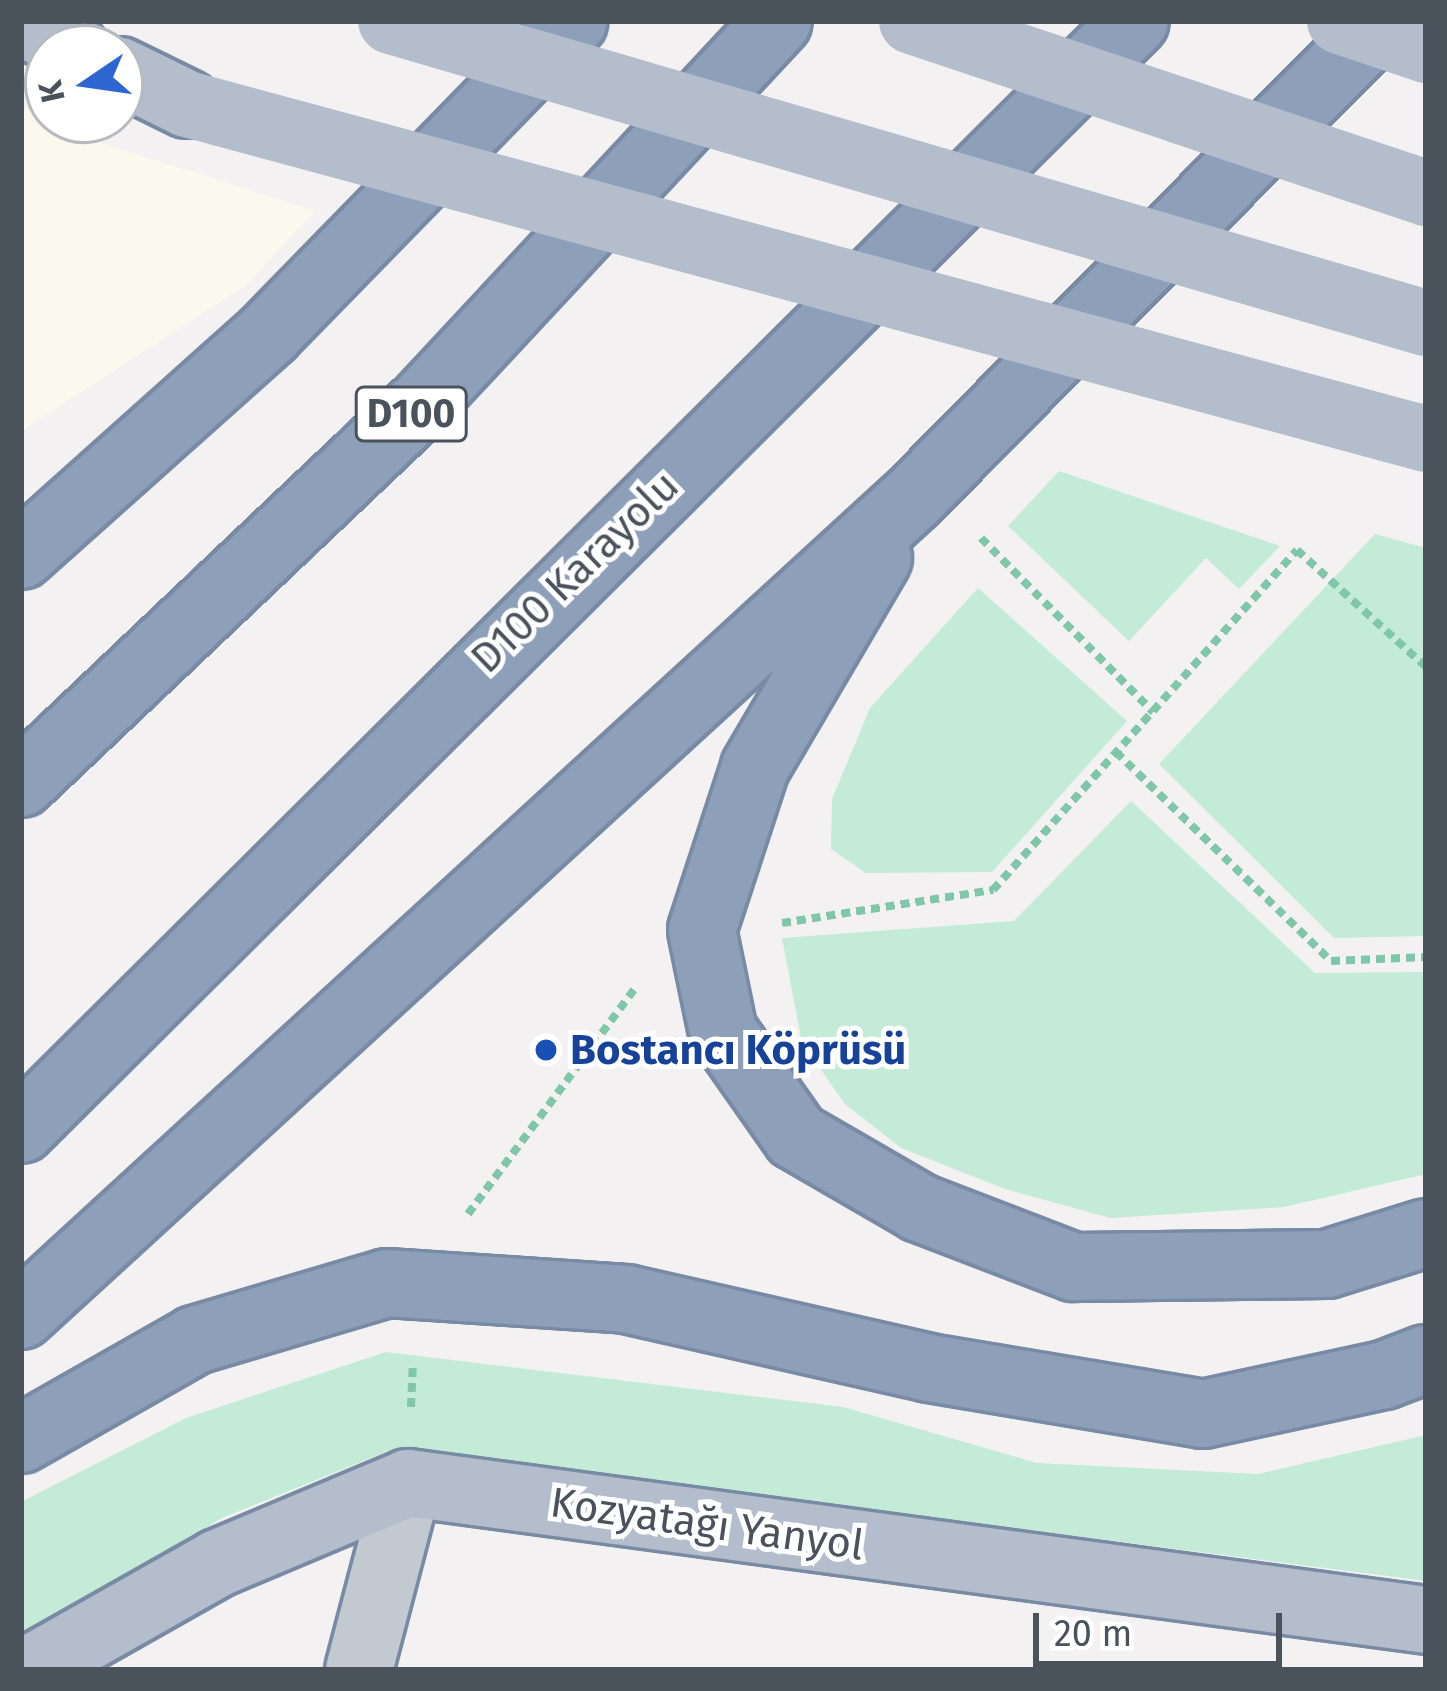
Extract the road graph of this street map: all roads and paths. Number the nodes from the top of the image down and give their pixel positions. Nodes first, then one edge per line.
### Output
1 (391, 21) edge
2 (574, 21) edge
3 (778, 21) edge
4 (912, 21) edge
5 (1135, 21) edge
6 (1340, 21) edge
7 (1383, 21) edge
8 (1426, 50) edge
9 (144, 83) edge
10 (1426, 193) edge
11 (1426, 323) edge
12 (208, 383) junction
13 (1426, 439) edge
14 (21, 491) edge
15 (914, 497) junction
16 (975, 532) dead end
17 (21, 555) edge
18 (1426, 667) edge
19 (1153, 712) junction
20 (1115, 752) junction
21 (21, 783) edge
22 (781, 923) dead end
23 (1426, 957) edge
24 (639, 983) dead end
25 (21, 1129) edge
26 (1426, 1233) edge
27 (416, 1286) junction
28 (21, 1315) edge
29 (1426, 1359) edge
30 (21, 1439) edge
31 (407, 1483) junction
32 (1426, 1621) edge
33 (63, 1660) edge
34 (359, 1670) edge

1 - 11 main road, bridge
2 - 12 highway
3 - 21 highway, D100
4 - 10 main road, bridge
5 - 25 highway, D100 Karayolu
6 - 8 main road, bridge
7 - 15 highway
9 - 13 main road, bridge
12 - 14 highway
12 - 17 highway
15 - 26 highway
15 - 28 highway
16 - 19 path
18 - 19 path
19 - 20 path
20 - 22 path
20 - 23 path
24 - 27 path
27 - 29 highway
27 - 30 highway
27 - 31 path
31 - 32 main road, Kozyatağı Yanyol
31 - 33 main road
31 - 34 street

